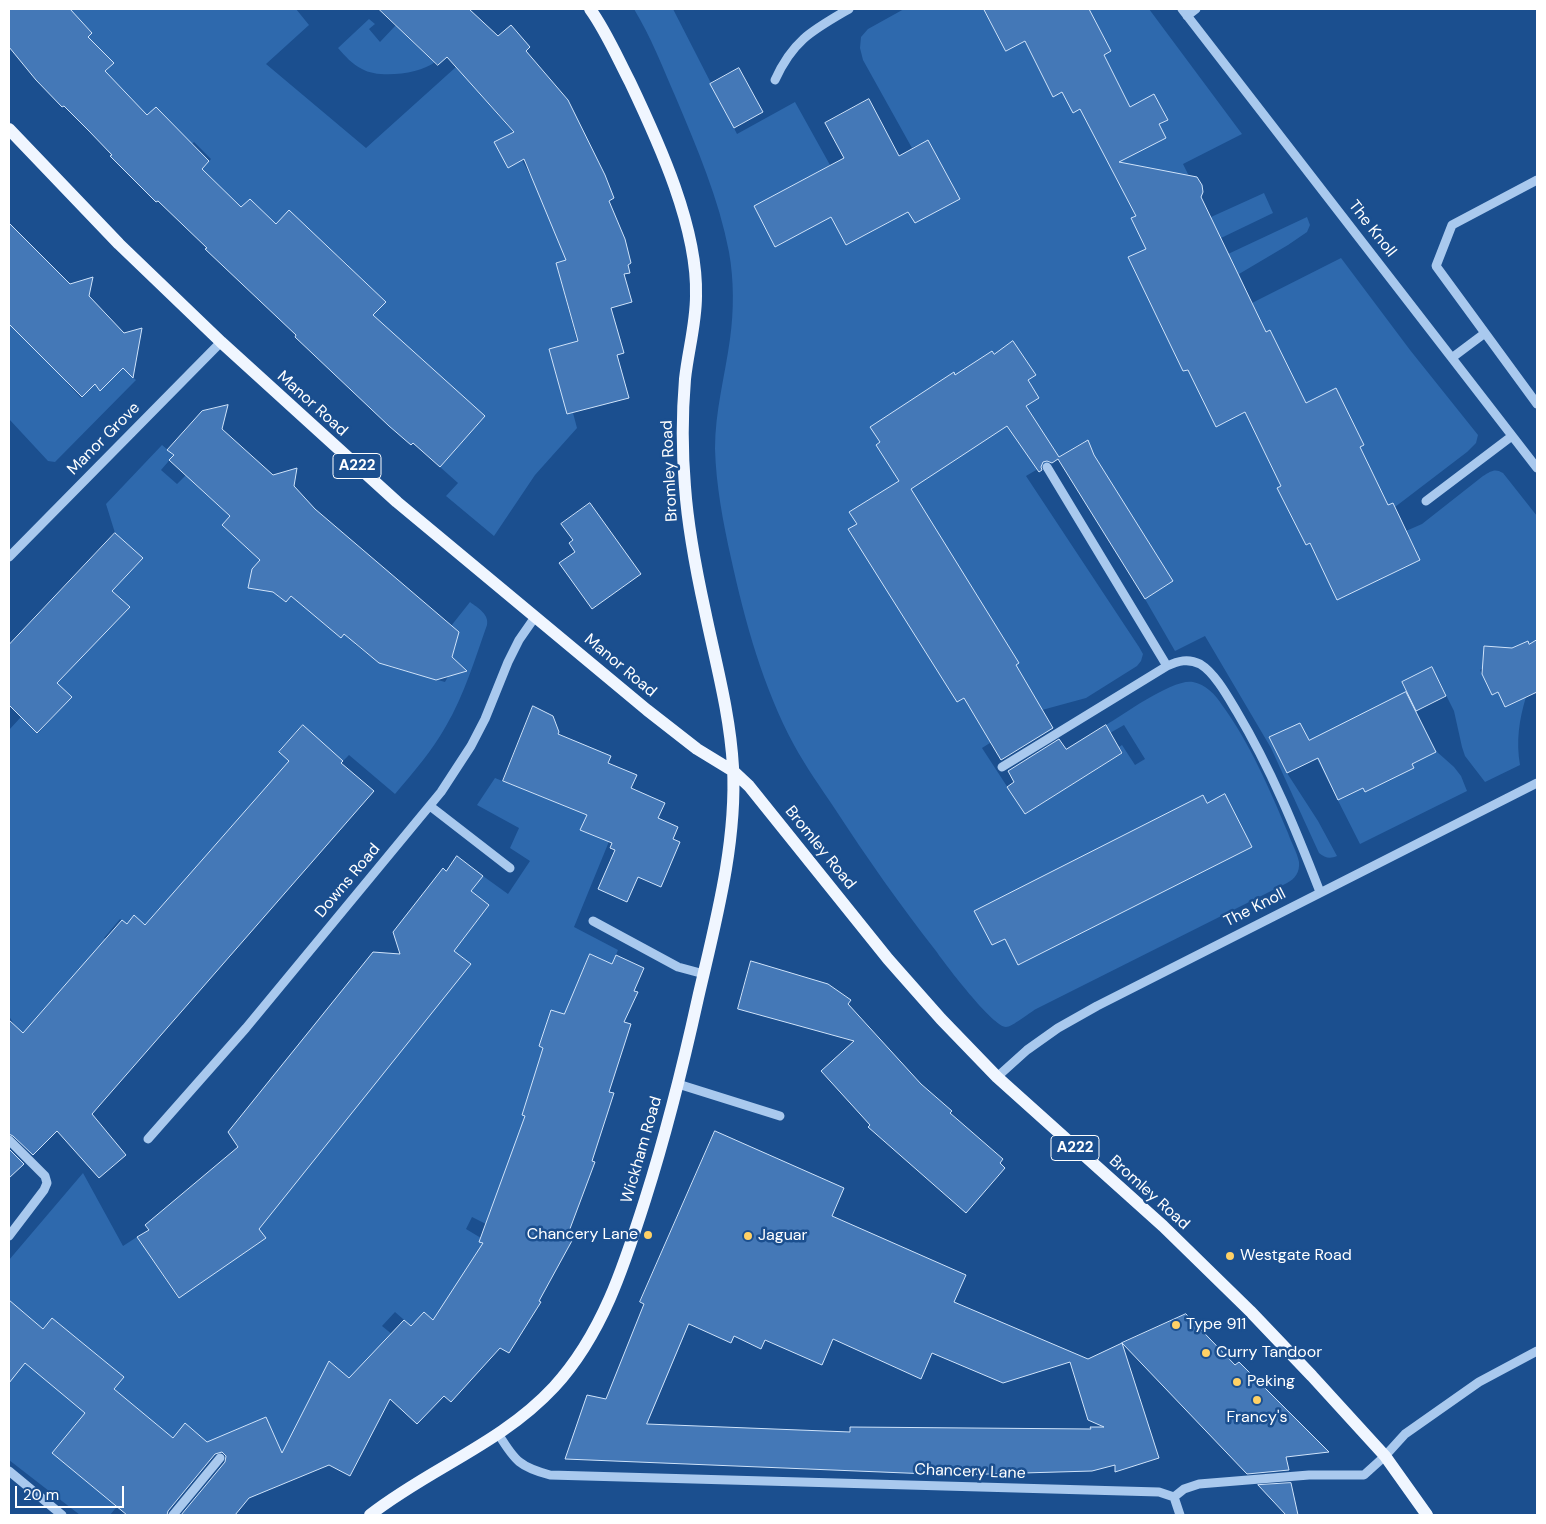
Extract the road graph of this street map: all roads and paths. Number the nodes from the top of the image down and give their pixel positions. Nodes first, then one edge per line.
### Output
1 (590, 9) edge
2 (849, 9) edge
3 (1196, 9) edge
4 (1185, 12) edge
5 (775, 80) dead end
6 (9, 129) edge
7 (1537, 180) edge
8 (1485, 333) junction
9 (221, 342) junction
10 (1453, 358) junction
11 (1537, 404) edge
12 (1512, 436) junction
13 (1047, 467) dead end
14 (1537, 468) edge
15 (1426, 501) dead end
16 (9, 557) edge
17 (535, 617) junction
18 (1167, 666) junction
19 (1002, 768) dead end
20 (733, 772) junction
21 (1537, 782) edge
22 (430, 806) junction
23 (510, 868) dead end
24 (1320, 892) junction
25 (593, 921) dead end
26 (704, 974) junction
27 (997, 1077) junction
28 (678, 1084) junction
29 (780, 1116) dead end
30 (148, 1139) dead end
31 (9, 1140) edge
32 (9, 1236) edge
33 (1537, 1351) edge
34 (499, 1435) junction
35 (1385, 1456) junction
36 (220, 1458) dead end
37 (9, 1471) edge
38 (1174, 1497) junction
39 (62, 1515) edge
40 (173, 1515) edge
41 (370, 1515) edge
42 (1180, 1515) edge
43 (1427, 1515) edge

1 - 20 main road, Bromley Road
2 - 5 street
3 - 4 street
4 - 10 street, The Knoll
6 - 9 main road, Manor Road / A222
7 - 8 street
8 - 10 street
8 - 11 street
9 - 16 street, Manor Grove
9 - 17 main road, Manor Road / A222
10 - 12 street, The Knoll
12 - 14 street, The Knoll
12 - 15 street
13 - 18 street
17 - 20 main road, Manor Road / A222
17 - 22 street, Downs Road
18 - 19 street
18 - 24 street
20 - 26 main road, Wickham Road
20 - 27 main road, Bromley Road / A222
21 - 24 street, The Knoll
22 - 23 street
22 - 30 street, Downs Road
24 - 27 street, The Knoll
25 - 26 street
26 - 28 main road, Wickham Road
27 - 35 main road, Bromley Road / A222
28 - 29 street
28 - 34 main road, Wickham Road
31 - 32 street
33 - 35 street
34 - 38 street, Chancery Lane
34 - 41 main road, Wickham Road
35 - 38 street
35 - 43 main road, Bromley Road / A222
36 - 40 street
37 - 39 street
38 - 42 street

